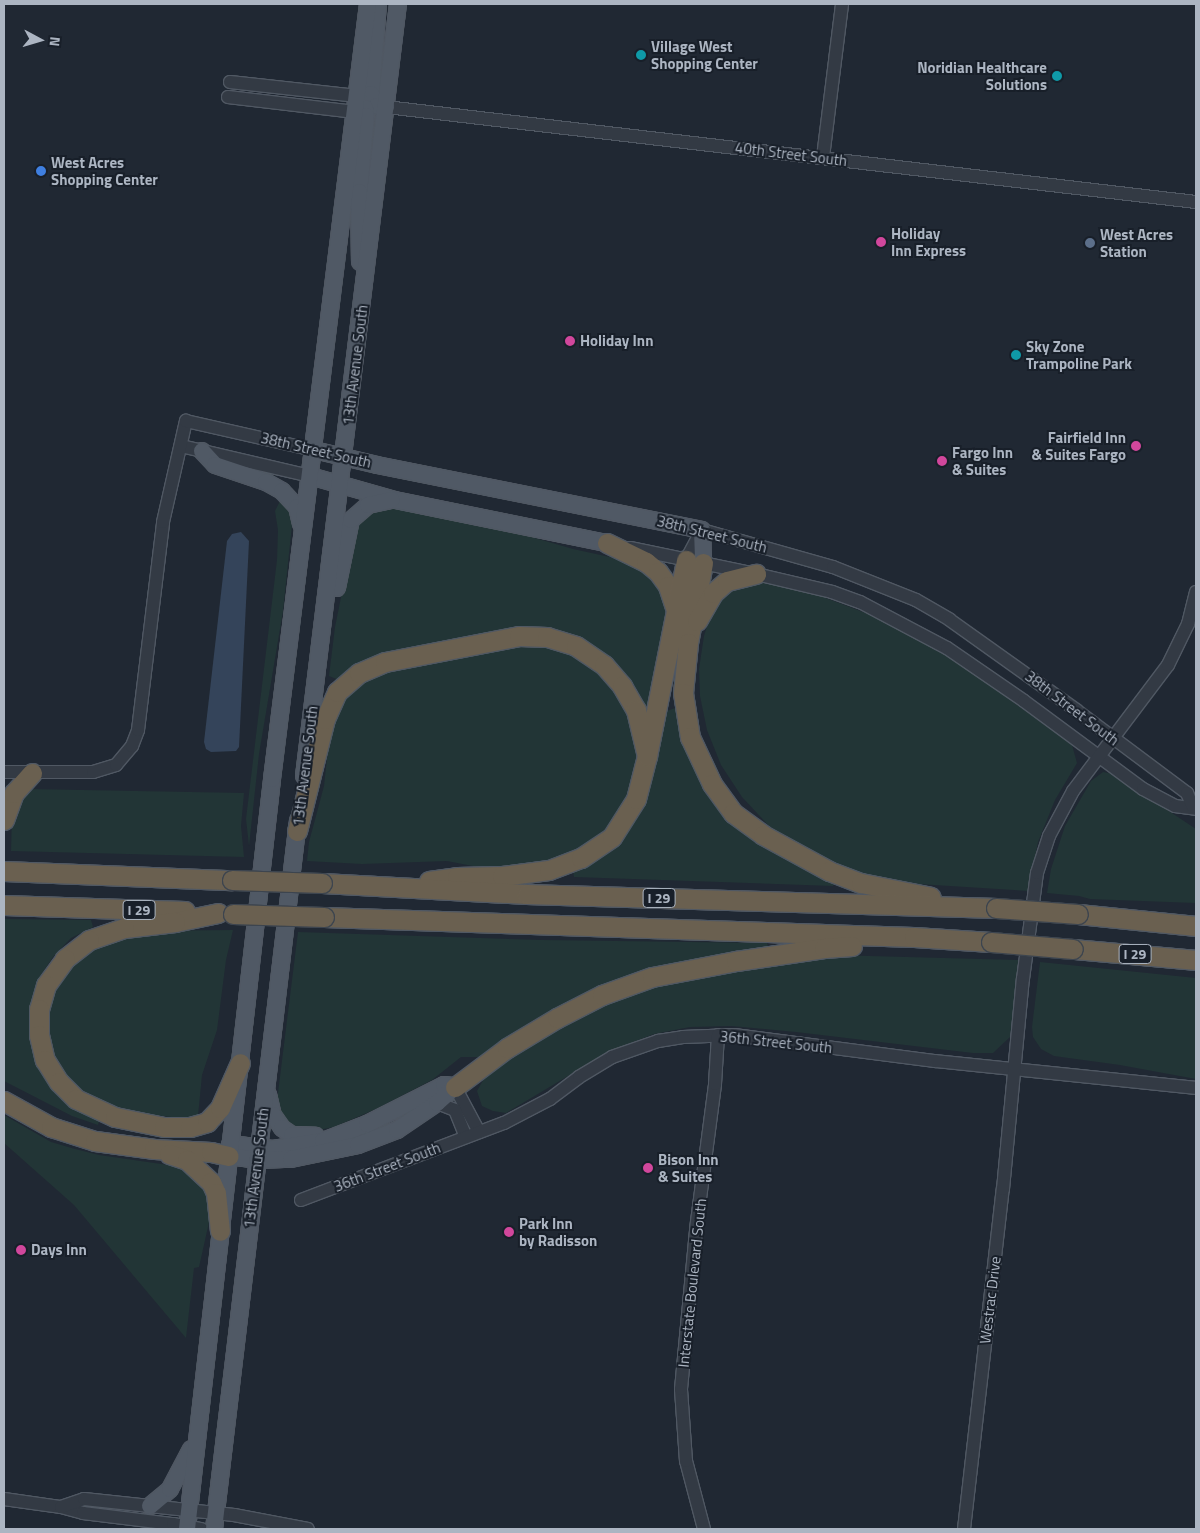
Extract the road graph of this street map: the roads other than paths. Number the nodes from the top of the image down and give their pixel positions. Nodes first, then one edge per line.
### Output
1 (368, 4) edge
2 (378, 4) edge
3 (398, 4) edge
4 (842, 4) edge
5 (230, 82) dead end
6 (228, 97) dead end
7 (356, 104) junction
8 (386, 107) junction
9 (823, 157) junction
10 (1196, 202) edge
11 (362, 311) junction
12 (181, 446) junction
13 (314, 450) junction
14 (202, 451) junction
15 (344, 457) junction
16 (310, 476) junction
17 (341, 485) junction
18 (396, 500) junction
19 (702, 530) junction
20 (302, 539) junction
21 (607, 543) junction
22 (695, 561) junction
23 (756, 574) junction
24 (1196, 592) edge
25 (676, 608) junction
26 (688, 643) junction
27 (317, 670) junction
28 (1114, 738) junction
29 (647, 756) junction
30 (1099, 757) junction
31 (4, 772) edge
32 (32, 773) junction
33 (1195, 808) edge
34 (4, 820) edge
35 (297, 832) junction
36 (4, 871) edge
37 (388, 887) junction
38 (4, 905) edge
39 (990, 908) junction
40 (225, 913) junction
41 (1196, 926) edge
42 (914, 937) junction
43 (1196, 960) edge
44 (718, 1035) junction
45 (240, 1063) junction
46 (1014, 1070) junction
47 (266, 1084) junction
48 (455, 1086) junction
49 (1196, 1088) edge
50 (4, 1101) edge
51 (437, 1103) junction
52 (479, 1132) junction
53 (343, 1134) junction
54 (466, 1137) junction
55 (154, 1149) junction
56 (230, 1150) junction
57 (258, 1154) junction
58 (301, 1200) dead end
59 (220, 1231) junction
60 (197, 1433) junction
61 (4, 1499) edge
62 (62, 1506) junction
63 (150, 1506) junction
64 (189, 1509) junction
65 (216, 1512) junction
66 (192, 1528) edge
67 (214, 1529) edge
68 (308, 1529) edge
69 (704, 1529) edge
70 (964, 1529) edge

1 - 7 main road, 13th Avenue South
2 - 8 main road
3 - 8 main road, 13th Avenue South
4 - 9 street
5 - 7 street
6 - 7 street
7 - 11 main road
7 - 13 main road, 13th Avenue South
8 - 9 street, 40th Street South
8 - 11 main road, 13th Avenue South
9 - 10 street, 40th Street South
11 - 15 main road, 13th Avenue South
12 - 13 street, 38th Street South
12 - 14 street, 38th Street South
12 - 32 street, 38th Street South
13 - 15 main road, 38th Street South
13 - 16 main road, 13th Avenue South
14 - 16 street, 38th Street South
14 - 20 main road
15 - 17 main road, 13th Avenue South
15 - 19 main road, 38th Street South
16 - 17 main road, 38th Street South
16 - 20 main road, 13th Avenue South
17 - 18 main road, 38th Street South
17 - 27 main road, 13th Avenue South
18 - 21 main road, 38th Street South
18 - 27 main road
19 - 22 main road
19 - 28 street, 38th Street South
20 - 45 main road, 13th Avenue South
21 - 22 street, 38th Street South
21 - 25 highway
22 - 23 street, 38th Street South
22 - 25 highway
22 - 26 highway
23 - 26 highway
23 - 30 street, 38th Street South
24 - 28 street, Westrac Drive
25 - 29 highway
26 - 39 highway
27 - 35 main road, 13th Avenue South
28 - 30 street, Westrac Drive
28 - 33 street, 38th Street South
29 - 35 highway
29 - 37 highway
30 - 33 street, 38th Street South
30 - 46 street, Westrac Drive
31 - 32 street, 38th Street South
32 - 34 highway
35 - 47 main road, 13th Avenue South
36 - 37 highway, I 29, bridge
37 - 39 highway, I 29
38 - 40 highway, I 29
39 - 41 highway, I 29, bridge
40 - 42 highway, I 29, bridge
40 - 45 highway
42 - 43 highway, I 29, bridge
42 - 48 highway
44 - 46 street, 36th Street South
44 - 52 street, 36th Street South
44 - 69 street, Interstate Boulevard South
45 - 56 main road, 13th Avenue South
46 - 49 street, 36th Street South
46 - 70 street, Westrac Drive
47 - 53 main road
47 - 57 main road, 13th Avenue South
48 - 51 main road
48 - 52 street
48 - 53 main road
50 - 55 highway
51 - 54 street
51 - 57 main road
52 - 54 street, 36th Street South
53 - 57 main road
54 - 58 street, 36th Street South
55 - 56 highway
55 - 59 highway
56 - 57 main road
56 - 59 main road, 13th Avenue South
57 - 65 main road, 13th Avenue South
59 - 60 main road, 13th Avenue South
60 - 63 main road
60 - 64 main road, 13th Avenue South
61 - 62 street
62 - 63 street
62 - 66 street
63 - 64 street
64 - 65 street
64 - 66 main road, 13th Avenue South
65 - 67 main road, 13th Avenue South
65 - 68 street

